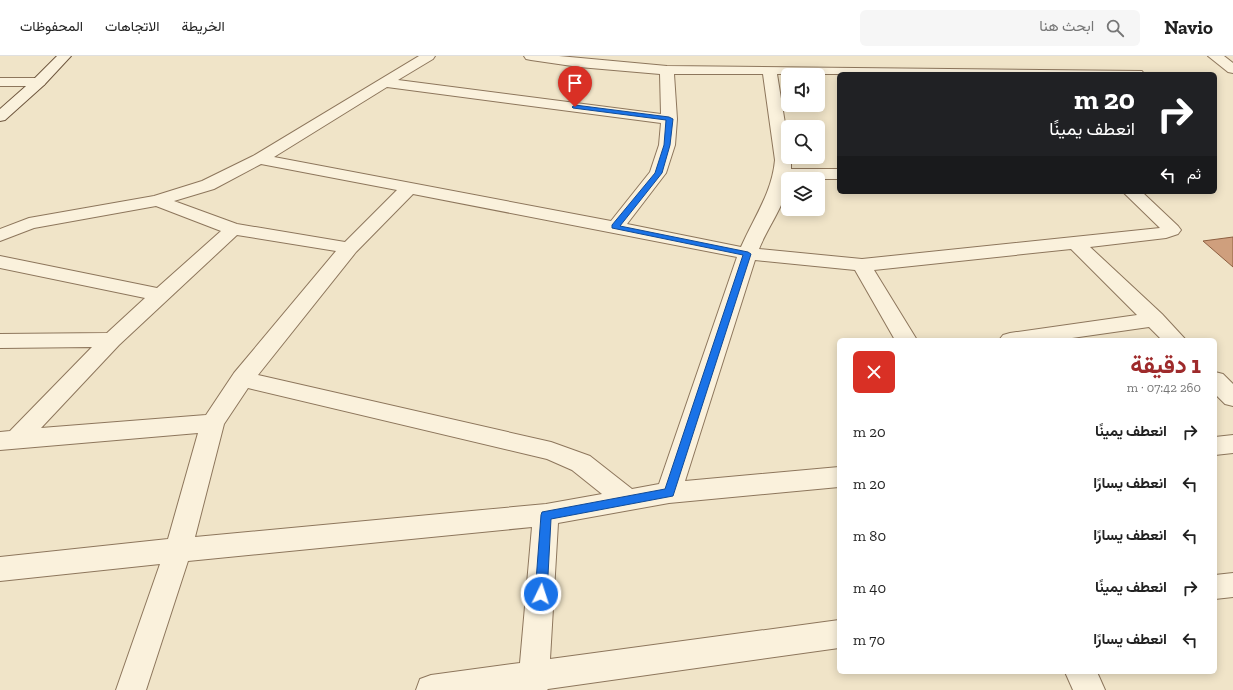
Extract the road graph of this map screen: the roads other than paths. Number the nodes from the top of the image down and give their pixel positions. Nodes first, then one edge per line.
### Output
1 (64, 56) edge
2 (428, 56) edge
3 (531, 56) edge
4 (696, 56) edge
5 (1215, 56) edge
6 (603, 61) edge
7 (667, 70) junction
8 (700, 70) junction
9 (769, 70) junction
10 (953, 72) edge
11 (1229, 73) edge
12 (0, 82) edge
13 (39, 82) junction
14 (386, 83) junction
15 (0, 117) edge
16 (669, 119) junction
17 (259, 159) junction
18 (783, 172) edge
19 (825, 174) edge
20 (837, 174) edge
21 (781, 180) edge
22 (409, 188) junction
23 (1134, 194) edge
24 (156, 201) junction
25 (615, 227) junction
26 (233, 229) junction
27 (0, 236) edge
28 (1075, 242) junction
29 (349, 248) junction
30 (748, 254) junction
31 (0, 262) edge
32 (862, 265) junction
33 (159, 295) junction
34 (1155, 320) junction
35 (905, 338) edge
36 (1024, 338) edge
37 (1173, 338) edge
38 (112, 340) junction
39 (0, 341) edge
40 (242, 379) junction
41 (1217, 382) edge
42 (1233, 398) edge
43 (213, 423) junction
44 (8, 440) edge
45 (1233, 444) edge
46 (1217, 446) edge
47 (837, 477) edge
48 (669, 493) junction
49 (627, 500) junction
50 (546, 515) junction
51 (178, 550) junction
52 (0, 569) edge
53 (1233, 585) edge
54 (1217, 587) edge
55 (837, 634) edge
56 (1081, 674) edge
57 (533, 683) edge
58 (130, 690) edge
59 (431, 690) edge
60 (1090, 690) edge

1 - 13 street
2 - 14 street
3 - 6 street
4 - 8 street
5 - 11 street
6 - 7 street
7 - 8 street
7 - 16 street
8 - 9 street
9 - 10 street
9 - 18 street
12 - 13 street
13 - 15 street
14 - 16 street
14 - 17 street
16 - 25 street
17 - 22 street
17 - 24 street
19 - 20 street
21 - 30 street
22 - 25 street
22 - 29 street
23 - 28 street
24 - 26 street
24 - 27 street
25 - 30 street
26 - 29 street
26 - 33 street
28 - 32 street
28 - 34 street
29 - 40 street
30 - 32 street
30 - 48 street
31 - 33 street
32 - 35 street
33 - 38 street
34 - 36 street
34 - 37 street
38 - 39 street
38 - 44 street
40 - 43 street
40 - 49 street
41 - 42 street
43 - 44 street
43 - 51 street
45 - 46 street
47 - 48 street
48 - 49 street
49 - 50 street
50 - 51 street
50 - 57 street
51 - 52 street
51 - 58 street
53 - 54 street
55 - 57 street
56 - 60 street
57 - 59 street

